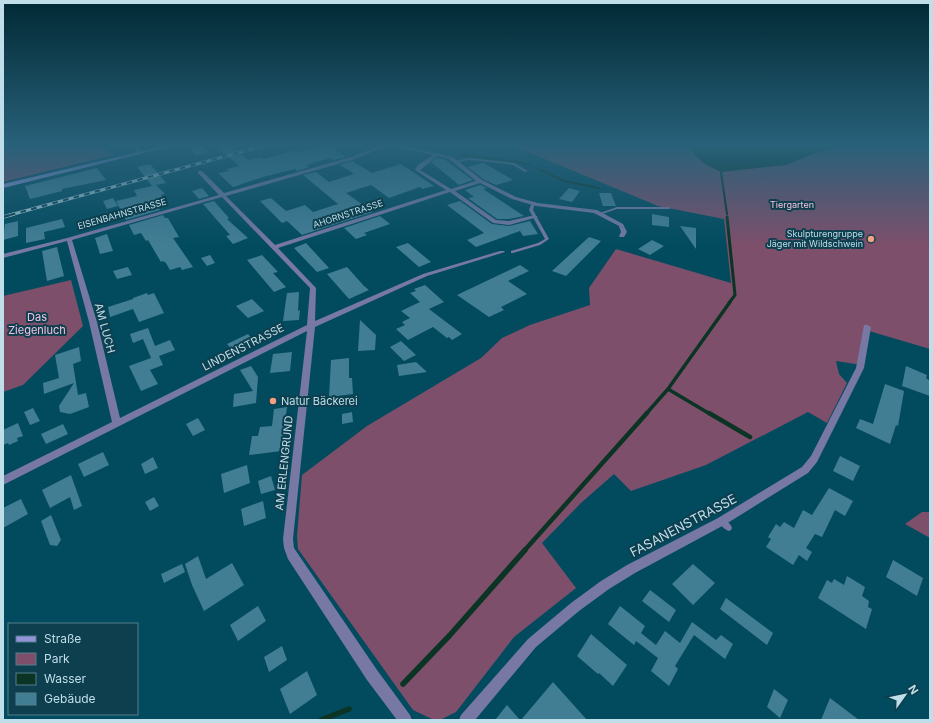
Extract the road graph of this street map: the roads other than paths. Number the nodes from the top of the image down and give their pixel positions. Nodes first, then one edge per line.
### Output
1 (37, 178) edge
2 (206, 178) edge
3 (283, 178) edge
4 (430, 178) edge
5 (476, 178) edge
6 (480, 181) junction
7 (3, 186) edge
8 (450, 190) junction
9 (224, 195) junction
10 (533, 204) junction
11 (669, 208) dead end
12 (602, 213) junction
13 (535, 217) junction
14 (622, 236) dead end
15 (68, 239) junction
16 (275, 247) junction
17 (502, 252) dead end
18 (512, 252) dead end
19 (3, 256) edge
20 (311, 326) junction
21 (867, 327) dead end
22 (117, 423) junction
23 (3, 481) edge
24 (405, 720) edge
25 (466, 720) edge

1 - 7 street
2 - 9 street, AM ERLENGRUND
3 - 9 street, EISENBAHNSTRASSE
4 - 8 street
5 - 6 street
6 - 8 street, AHORNSTRASSE
6 - 10 street
8 - 13 street
8 - 16 street, AHORNSTRASSE
9 - 15 street, EISENBAHNSTRASSE
9 - 16 street, AM ERLENGRUND
10 - 12 street
10 - 13 lane
11 - 12 lane
12 - 14 street
13 - 18 lane
15 - 19 street, EISENBAHNSTRASSE
15 - 22 street, AM LUCH
16 - 20 street, AM ERLENGRUND
17 - 20 street, LINDENSTRASSE
20 - 22 street, LINDENSTRASSE
20 - 24 street, AM ERLENGRUND
21 - 25 street, FASANENSTRASSE
22 - 23 street, LINDENSTRASSE

